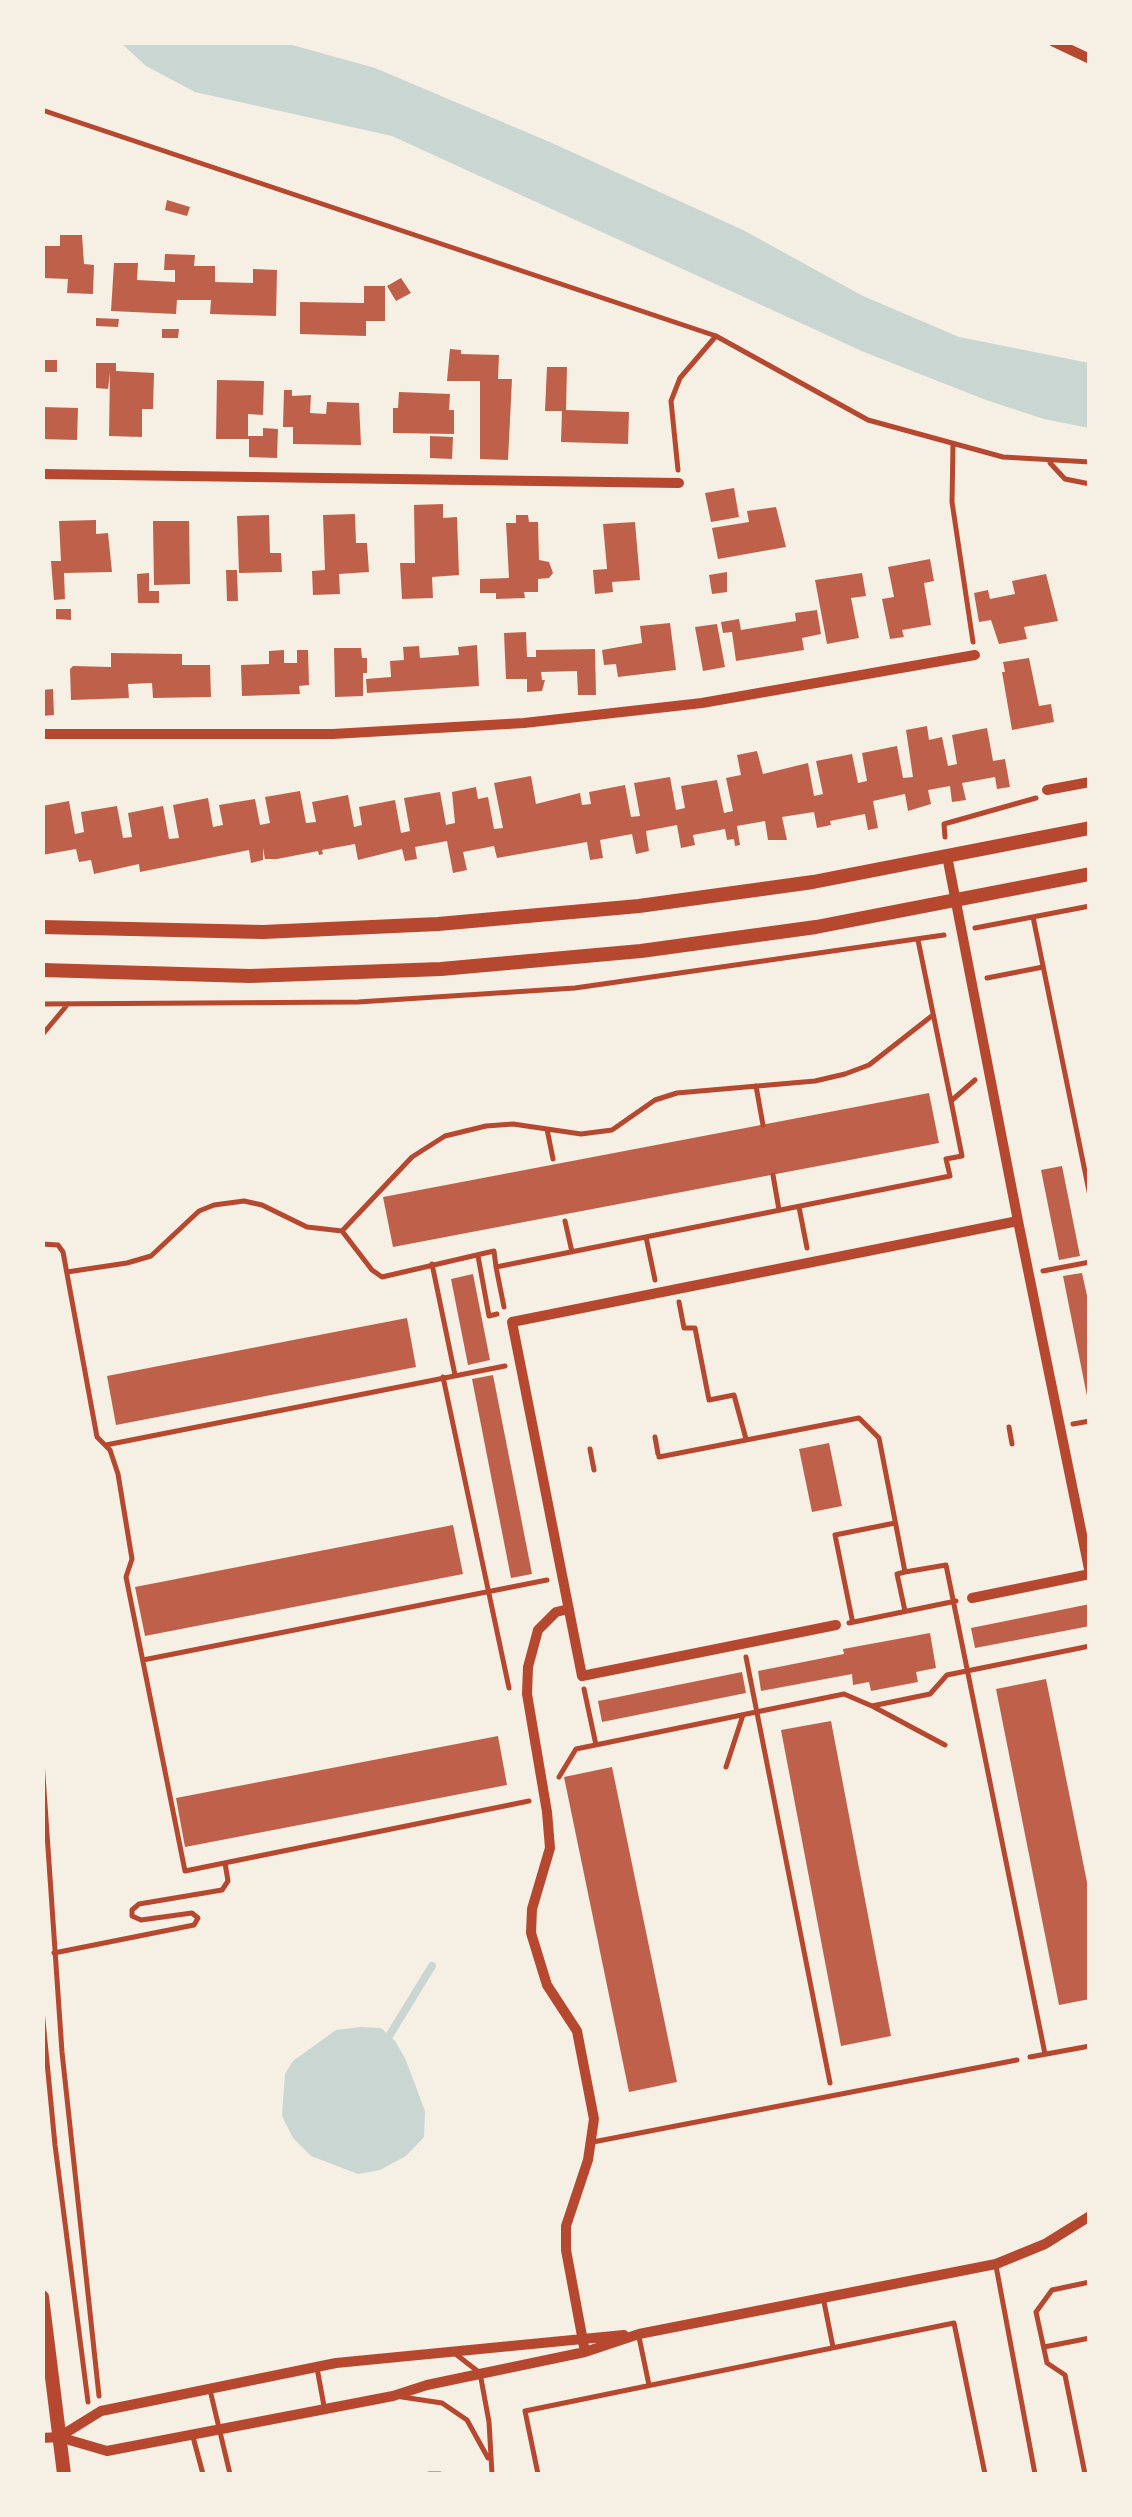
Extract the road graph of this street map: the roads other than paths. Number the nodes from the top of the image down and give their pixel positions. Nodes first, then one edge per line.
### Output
1 (1054, 42) edge
2 (1090, 59) edge
3 (42, 474) edge
4 (680, 482) road end
5 (975, 655) road end
6 (42, 734) edge
7 (1090, 782) edge
8 (1047, 790) road end
9 (1090, 828) edge
10 (947, 856) junction
11 (1090, 874) edge
12 (956, 900) junction
13 (42, 927) edge
14 (42, 970) edge
15 (1018, 1221) junction
16 (1090, 1574) edge
17 (972, 1598) road end
18 (568, 1609) junction
19 (836, 1625) road end
20 (1017, 2060) road end
21 (592, 2142) junction
22 (1090, 2216) edge
23 (996, 2264) junction
24 (1090, 2282) edge
25 (823, 2296) junction
26 (42, 2297) edge
27 (639, 2334) junction
28 (582, 2337) junction
29 (1090, 2338) edge
30 (833, 2347) junction
31 (1044, 2348) junction
32 (451, 2351) junction
33 (585, 2352) junction
34 (316, 2367) junction
35 (480, 2373) junction
36 (649, 2385) junction
37 (210, 2389) junction
38 (393, 2396) junction
39 (325, 2409) junction
40 (219, 2429) junction
41 (192, 2434) junction
42 (50, 2437) edge
43 (489, 2461) junction
44 (64, 2474) edge
45 (203, 2474) edge
46 (230, 2474) edge
47 (429, 2474) edge
48 (440, 2474) edge
49 (492, 2474) edge
50 (538, 2474) edge
51 (985, 2474) edge
52 (1036, 2474) edge
53 (1085, 2474) edge

1 - 2 street
3 - 4 street
5 - 6 street
7 - 8 street
9 - 10 street
10 - 12 street
10 - 13 street
11 - 12 street
12 - 14 street
12 - 15 street
15 - 16 street
15 - 18 street
16 - 17 street
18 - 19 street
18 - 21 street
20 - 21 lane
21 - 28 street
22 - 23 street
23 - 25 street
23 - 52 lane
24 - 31 lane
25 - 27 street
25 - 30 lane
26 - 42 street
27 - 28 street
27 - 33 street
27 - 36 lane
28 - 32 street
28 - 33 street
29 - 31 lane
30 - 36 lane
30 - 51 lane
31 - 53 lane
32 - 34 street
32 - 35 lane
33 - 35 street
34 - 37 street
34 - 39 lane
35 - 38 street
35 - 43 lane
36 - 50 lane
37 - 40 lane
37 - 42 street
38 - 39 street
38 - 43 lane
39 - 40 street
40 - 41 street
40 - 46 lane
41 - 42 street
41 - 45 lane
42 - 44 street
43 - 49 lane
47 - 48 lane

